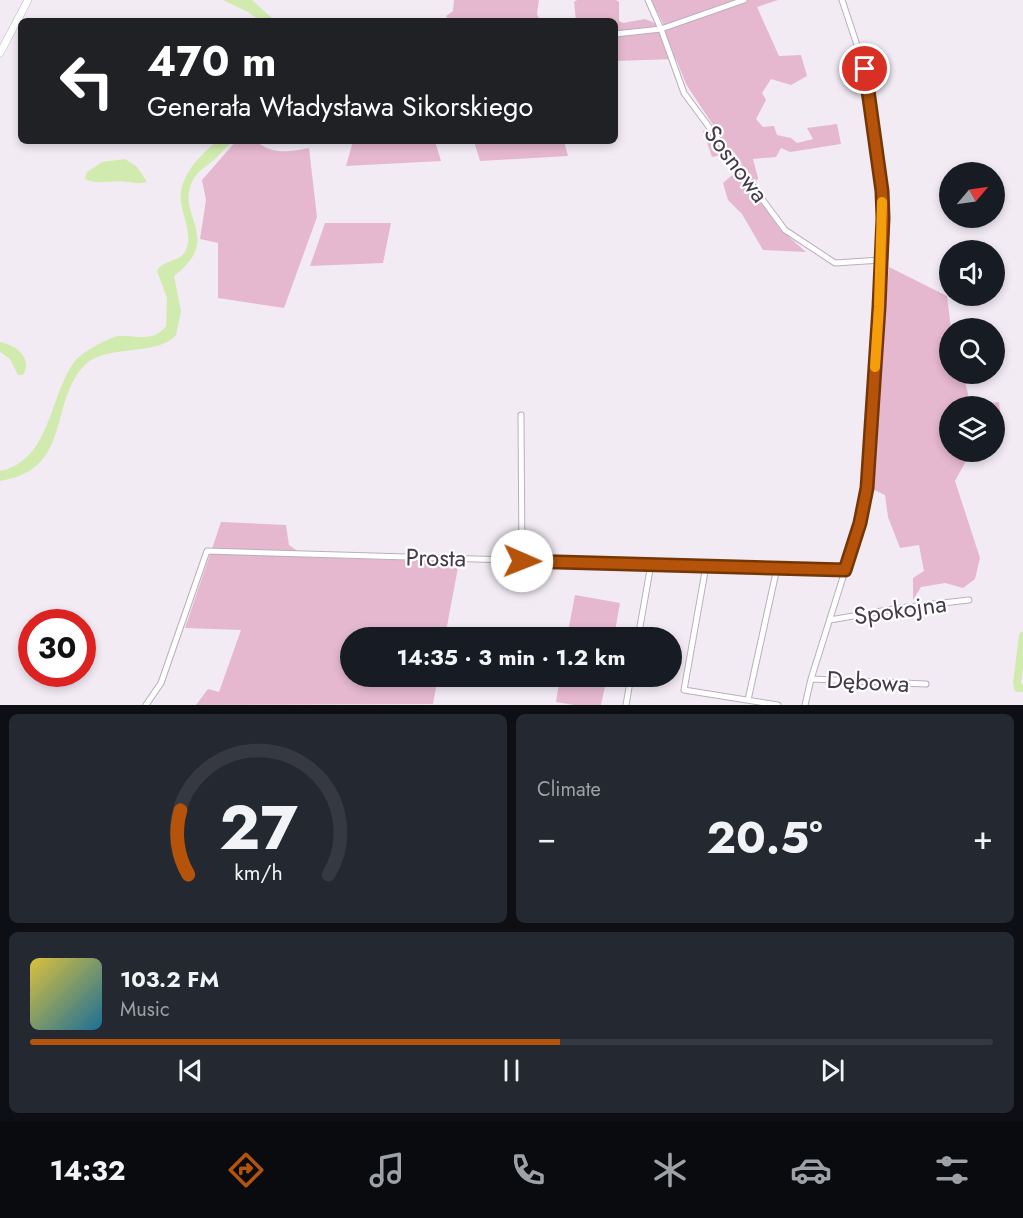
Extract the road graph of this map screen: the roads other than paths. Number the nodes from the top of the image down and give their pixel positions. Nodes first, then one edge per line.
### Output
1 (28, 0) edge
2 (648, 0) edge
3 (744, 0) edge
4 (842, 0) edge
5 (18, 18) edge
6 (18, 19) edge
7 (661, 29) junction
8 (618, 34) edge
9 (0, 53) edge
10 (881, 260) junction
11 (521, 415) dead end
12 (522, 561) junction
13 (651, 564) junction
14 (706, 566) junction
15 (777, 568) junction
16 (845, 570) junction
17 (969, 600) dead end
18 (830, 620) junction
19 (640, 627) edge
20 (811, 679) junction
21 (926, 684) dead end
22 (629, 687) edge
23 (748, 700) junction
24 (146, 705) edge
25 (626, 705) edge
26 (778, 705) edge
27 (805, 705) edge

1 - 5 street
2 - 7 street, Sosnowa
3 - 7 street
4 - 10 street
6 - 9 street
7 - 8 street
7 - 10 street, Sosnowa
10 - 16 street
11 - 12 street
12 - 13 street, Prosta
12 - 24 street, Prosta
13 - 14 street, Prosta
13 - 19 street
14 - 15 street, Prosta
14 - 23 street
15 - 16 street, Prosta
15 - 23 street
16 - 18 street
17 - 18 street, Spokojna
18 - 20 street
20 - 21 street, Dębowa
20 - 27 street
22 - 25 street
23 - 26 street

